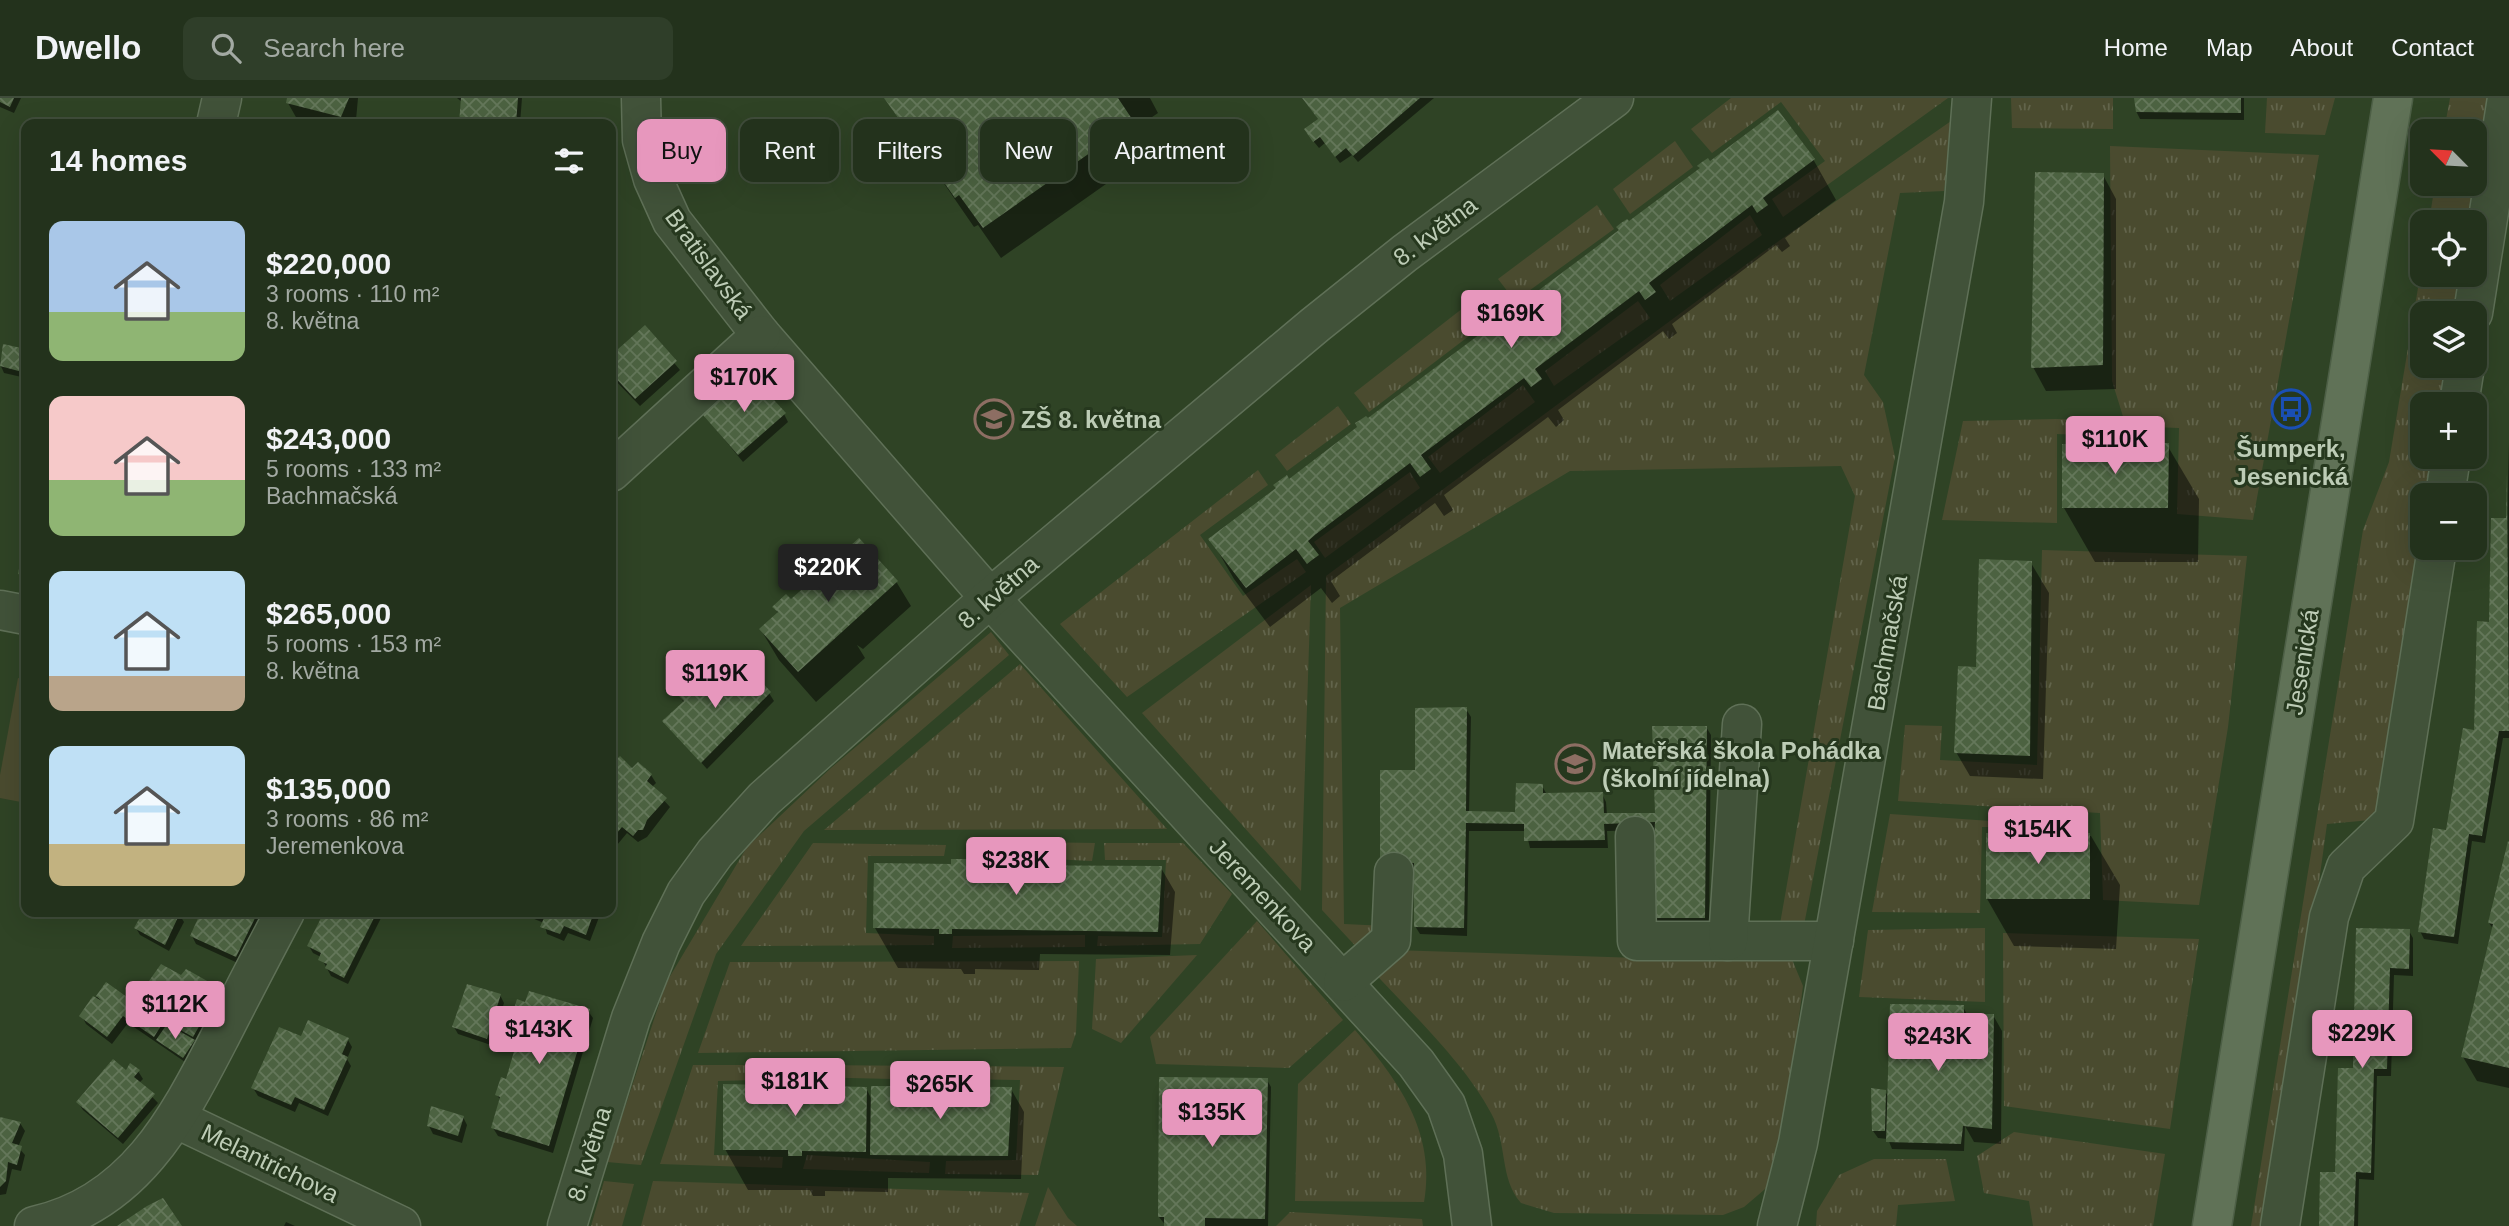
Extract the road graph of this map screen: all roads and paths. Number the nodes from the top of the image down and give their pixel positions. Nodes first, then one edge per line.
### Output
1 (222, 98) edge
2 (641, 98) edge
3 (1614, 98) edge
4 (1972, 98) edge
5 (2393, 98) edge
6 (2507, 98) edge
7 (217, 119) edge
8 (2475, 301) edge
9 (761, 335) junction
10 (616, 467) edge
11 (2435, 560) edge
12 (990, 598) junction
13 (0, 610) edge
14 (21, 614) edge
15 (1742, 724) dead end
16 (1635, 836) dead end
17 (1394, 873) dead end
18 (282, 917) edge
19 (1728, 941) junction
20 (1834, 941) junction
21 (1343, 982) junction
22 (177, 1119) junction
23 (34, 1226) edge
24 (401, 1226) edge
25 (567, 1226) edge
26 (1472, 1226) edge
27 (1777, 1226) edge
28 (2212, 1226) edge
29 (2280, 1226) edge

1 - 7 street
2 - 9 street, Bratislavská
3 - 12 street, 8. května
4 - 20 street, Bachmačská
5 - 28 main road, Jesenická
6 - 8 street
9 - 10 street
9 - 12 street, Bratislavská
11 - 29 street
12 - 21 street, Jeremenkova
12 - 25 street, 8. května
13 - 14 street
15 - 19 street
16 - 19 street
17 - 21 street
18 - 22 street
19 - 20 street
20 - 27 street, Bachmačská
21 - 26 street, Jeremenkova
22 - 23 street
22 - 24 street, Melantrichova

